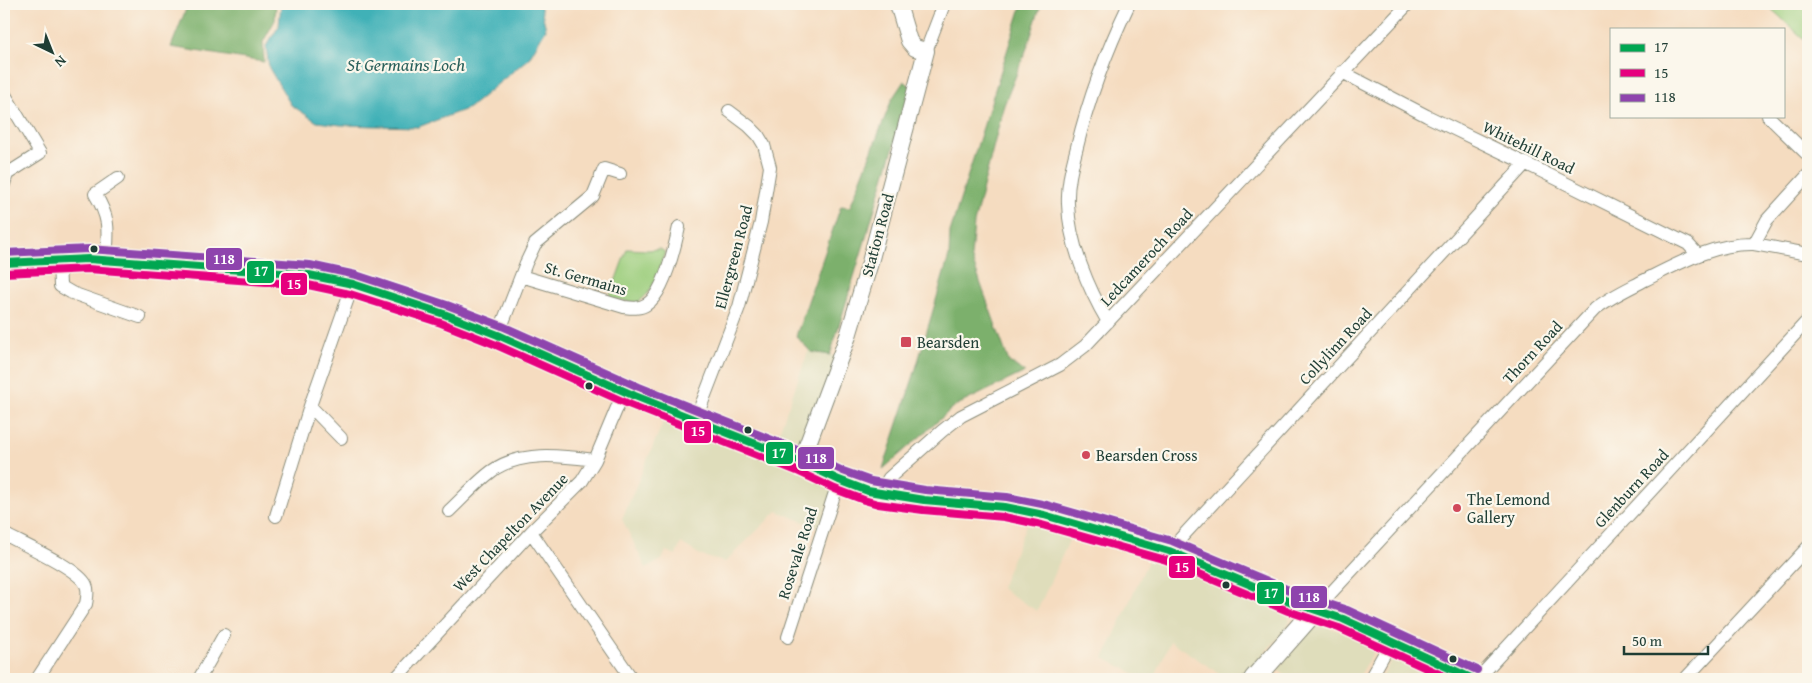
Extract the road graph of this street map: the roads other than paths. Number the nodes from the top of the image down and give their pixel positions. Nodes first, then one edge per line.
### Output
1 (898, 4) edge
2 (944, 4) edge
3 (1129, 4) edge
4 (1408, 4) edge
5 (926, 51) junction
6 (1342, 72) junction
7 (4, 93) edge
8 (729, 111) dead end
9 (1770, 118) edge
10 (1808, 155) edge
11 (1526, 163) junction
12 (620, 174) dead end
13 (1808, 175) edge
14 (118, 178) dead end
15 (4, 184) edge
16 (679, 227) dead end
17 (1754, 244) junction
18 (1808, 254) edge
19 (1698, 255) junction
20 (59, 260) junction
21 (106, 260) junction
22 (4, 263) edge
23 (521, 276) junction
24 (353, 284) junction
25 (140, 317) dead end
26 (1808, 320) edge
27 (1108, 322) junction
28 (498, 335) junction
29 (624, 391) junction
30 (310, 406) junction
31 (695, 421) junction
32 (341, 438) dead end
33 (595, 460) junction
34 (801, 462) junction
35 (842, 482) junction
36 (875, 493) junction
37 (449, 511) dead end
38 (276, 516) dead end
39 (531, 532) junction
40 (4, 534) edge
41 (1808, 548) edge
42 (1169, 550) junction
43 (1316, 610) junction
44 (224, 635) dead end
45 (788, 637) dead end
46 (1392, 640) junction
47 (37, 679) edge
48 (199, 679) edge
49 (395, 679) edge
50 (632, 679) edge
51 (1254, 679) edge
52 (1370, 679) edge
53 (1473, 679) edge
54 (1480, 679) edge
55 (1685, 679) edge

1 - 5 street
2 - 5 street, Station Road
3 - 27 street
4 - 6 street, Ledcameroch Road
5 - 34 street, Station Road
6 - 11 street, Whitehill Road
6 - 27 street, Ledcameroch Road
7 - 15 street
8 - 31 street, Ellergreen Road
9 - 10 street
11 - 19 street, Whitehill Road
11 - 42 street, Collylinn Road
12 - 23 street, St. Germains
13 - 17 street
14 - 21 street
16 - 23 street, St. Germains
17 - 18 street, Thorn Road
17 - 19 street, Thorn Road
19 - 43 street, Thorn Road
20 - 21 main road
20 - 22 main road
20 - 25 street
21 - 24 main road
23 - 28 street, St. Germains
24 - 28 main road
24 - 30 street
26 - 54 street, Glenburn Road
27 - 36 street, Ledcameroch Road
28 - 29 main road
29 - 31 main road
29 - 33 street, West Chapelton Avenue
30 - 32 street
30 - 38 street
31 - 34 main road
33 - 37 street
33 - 39 street, West Chapelton Avenue
34 - 35 main road
35 - 36 main road
35 - 45 street, Rosevale Road
36 - 42 main road
39 - 49 street, West Chapelton Avenue
39 - 50 street
40 - 47 street
41 - 55 street
42 - 43 main road
43 - 46 main road
43 - 51 main road
44 - 48 street
46 - 52 street
46 - 53 main road

